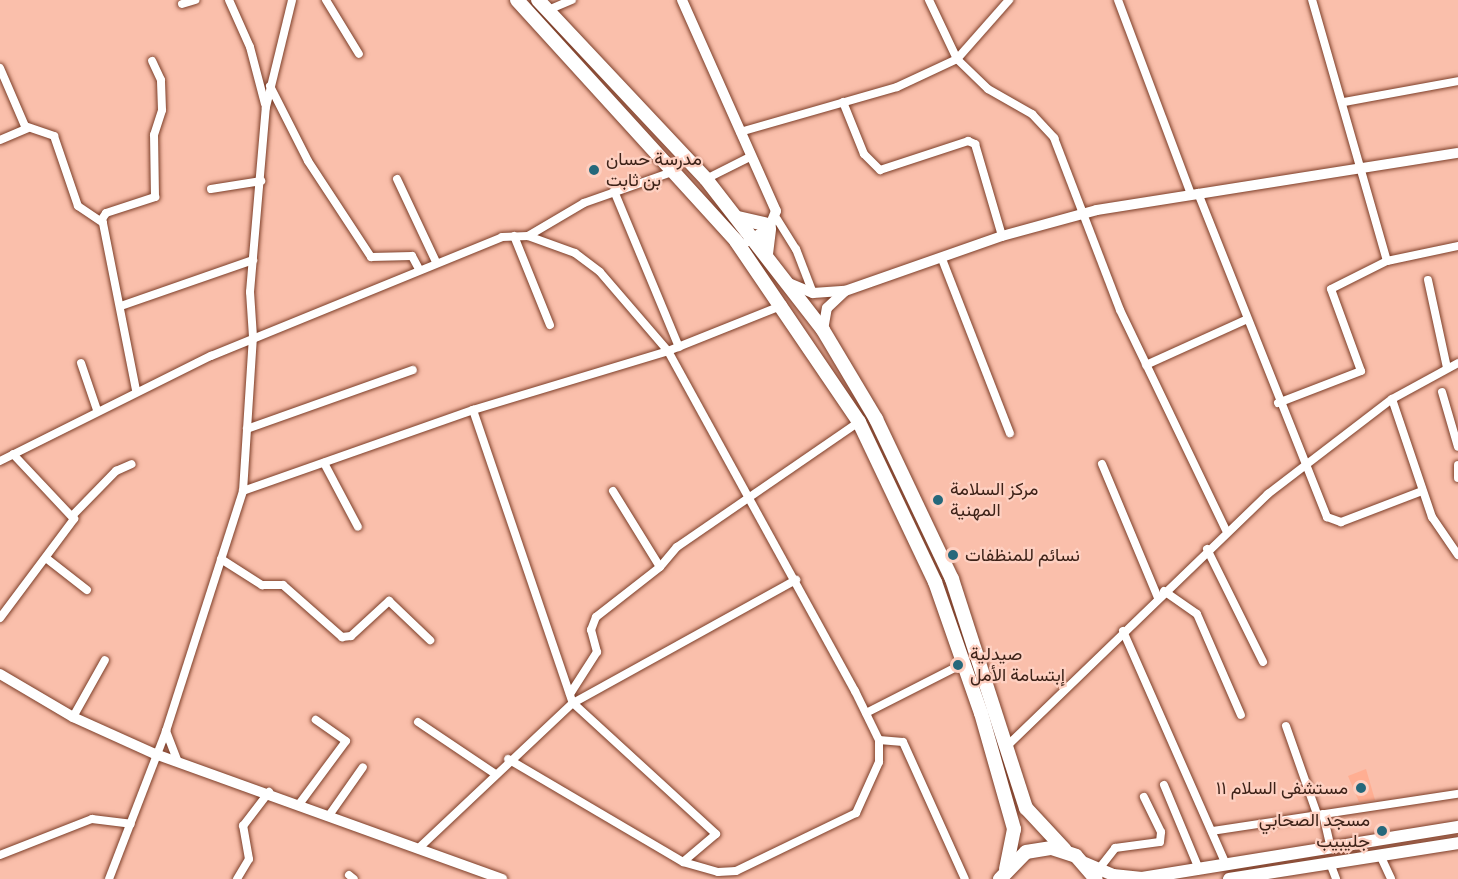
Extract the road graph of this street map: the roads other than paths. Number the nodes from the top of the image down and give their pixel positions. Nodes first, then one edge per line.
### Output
1 (195, 0) edge
2 (229, 0) edge
3 (292, 0) edge
4 (326, 0) edge
5 (517, 0) edge
6 (572, 0) edge
7 (682, 0) edge
8 (929, 0) edge
9 (1009, 0) edge
10 (1118, 0) edge
11 (1312, 0) edge
12 (182, 4) dead end
13 (543, 5) edge
14 (359, 54) dead end
15 (957, 59) junction
16 (153, 61) dead end
17 (0, 68) edge
18 (1458, 81) edge
19 (270, 86) junction
20 (843, 102) junction
21 (1344, 102) junction
22 (266, 107) junction
23 (28, 128) junction
24 (740, 132) junction
25 (0, 140) edge
26 (1458, 153) edge
27 (752, 156) junction
28 (1362, 168) junction
29 (675, 171) junction
30 (397, 179) dead end
31 (706, 179) junction
32 (261, 181) junction
33 (211, 189) dead end
34 (614, 191) junction
35 (1195, 193) junction
36 (1085, 213) junction
37 (738, 218) junction
38 (103, 223) junction
39 (771, 223) junction
40 (751, 235) junction
41 (514, 236) junction
42 (528, 236) junction
43 (1002, 236) junction
44 (738, 243) junction
45 (1458, 246) edge
46 (766, 254) junction
47 (942, 258) junction
48 (253, 260) junction
49 (1388, 261) junction
50 (436, 262) junction
51 (419, 269) junction
52 (1428, 280) dead end
53 (789, 282) junction
54 (845, 291) junction
55 (813, 293) junction
56 (783, 305) junction
57 (121, 306) junction
58 (1245, 320) junction
59 (550, 325) dead end
60 (823, 330) junction
61 (253, 337) junction
62 (679, 347) junction
63 (668, 351) junction
64 (81, 363) dead end
65 (1458, 363) edge
66 (1146, 365) junction
67 (1448, 368) junction
68 (413, 370) dead end
69 (136, 390) junction
70 (1442, 392) dead end
71 (1392, 399) junction
72 (1278, 403) junction
73 (97, 410) junction
74 (473, 410) junction
75 (859, 422) junction
76 (247, 429) junction
77 (1010, 433) dead end
78 (1458, 447) edge
79 (13, 454) junction
80 (0, 461) edge
81 (324, 463) junction
82 (132, 464) dead end
83 (1102, 464) dead end
84 (1302, 465) junction
85 (1458, 465) edge
86 (1458, 478) edge
87 (243, 491) junction
88 (613, 491) dead end
89 (1422, 491) junction
90 (748, 496) junction
91 (73, 515) junction
92 (358, 527) dead end
93 (1226, 530) junction
94 (1207, 549) junction
95 (1458, 555) edge
96 (46, 558) junction
97 (221, 560) junction
98 (660, 567) junction
99 (796, 580) junction
100 (87, 590) dead end
101 (1161, 594) junction
102 (0, 618) edge
103 (1123, 631) junction
104 (430, 640) dead end
105 (105, 660) dead end
106 (1263, 662) dead end
107 (964, 663) junction
108 (0, 674) edge
109 (571, 699) junction
110 (866, 713) junction
111 (1241, 715) dead end
112 (73, 717) junction
113 (316, 720) dead end
114 (418, 722) dead end
115 (1286, 726) dead end
116 (166, 731) junction
117 (879, 740) junction
118 (1007, 746) junction
119 (155, 754) junction
120 (508, 759) junction
121 (178, 762) junction
122 (363, 767) dead end
123 (495, 773) junction
124 (1164, 785) dead end
125 (269, 792) junction
126 (1458, 794) edge
127 (1144, 797) dead end
128 (300, 803) junction
129 (330, 814) junction
130 (1320, 814) junction
131 (131, 824) junction
132 (1458, 827) edge
133 (1212, 831) junction
134 (1457, 845) edge
135 (421, 846) junction
136 (1331, 848) junction
137 (1065, 850) junction
138 (0, 855) edge
139 (1380, 855) junction
140 (683, 862) junction
141 (1330, 863) junction
142 (1226, 865) junction
143 (1199, 869) junction
144 (1003, 874) edge
145 (1097, 874) edge
146 (1264, 876) edge
147 (109, 879) edge
148 (237, 879) edge
149 (502, 879) edge
150 (965, 879) edge
151 (1229, 879) edge
152 (1336, 879) edge
153 (1391, 879) edge

1 - 12 street
2 - 22 street
3 - 19 street
4 - 14 street
5 - 29 main road
6 - 13 street
7 - 24 street
8 - 15 street
9 - 15 street
10 - 35 street
11 - 21 street
13 - 31 main road
15 - 20 street
15 - 36 street
16 - 38 street
17 - 23 street
18 - 21 street
19 - 22 street
19 - 51 street
20 - 24 street
20 - 43 street
21 - 28 street
22 - 32 street
23 - 25 street
23 - 38 street
24 - 27 street
26 - 28 street
27 - 31 street
27 - 39 street
28 - 35 street
28 - 49 street
29 - 34 street
29 - 44 main road
30 - 50 street
31 - 37 main road
32 - 33 street
32 - 48 street
34 - 42 street
34 - 62 street
35 - 36 street
35 - 58 street
36 - 43 street
36 - 66 street
37 - 39 main road
37 - 40 main road
38 - 57 street
39 - 40 street
39 - 46 main road
39 - 55 street
40 - 44 street
40 - 46 main road
41 - 42 street
41 - 50 street
41 - 59 street
42 - 63 street
43 - 47 street
44 - 56 main road
45 - 49 street
46 - 53 main road
47 - 54 street
47 - 77 street
48 - 57 street
48 - 61 street
49 - 72 street
50 - 51 street
51 - 61 street
52 - 67 street
53 - 55 street
53 - 60 main road
54 - 55 street
54 - 60 street
56 - 62 street
56 - 75 main road
57 - 69 street
58 - 66 street
58 - 72 street
60 - 118 main road
61 - 69 street
61 - 76 street
62 - 63 street
63 - 74 street
63 - 90 street
64 - 73 street
65 - 67 street
66 - 93 street
67 - 71 street
68 - 76 street
69 - 73 street
70 - 78 street
71 - 84 street
71 - 89 street
72 - 84 street
73 - 79 street
74 - 81 street
74 - 109 street
75 - 90 street
75 - 107 main road
76 - 87 street
79 - 80 street
79 - 91 street
81 - 87 street
81 - 92 street
82 - 91 street
83 - 101 street
84 - 89 street
84 - 93 street
85 - 86 street
87 - 97 street
88 - 98 street
89 - 95 street
90 - 98 street
90 - 99 street
91 - 96 street
93 - 94 street
94 - 101 street
94 - 106 street
96 - 100 street
96 - 102 street
97 - 104 street
97 - 116 street
98 - 109 street
99 - 109 street
99 - 110 street
101 - 103 street
101 - 111 street
103 - 118 street
103 - 133 street
105 - 112 street
107 - 110 street
107 - 144 main road
108 - 112 street
109 - 120 street
109 - 140 street
110 - 117 street
112 - 119 street
113 - 128 street
114 - 123 street
115 - 130 street
116 - 119 street
116 - 121 street
117 - 140 street
117 - 150 street
118 - 137 main road
119 - 121 street
119 - 131 street
120 - 123 street
120 - 140 street
121 - 125 street
122 - 129 street
123 - 135 street
124 - 143 street
125 - 128 street
125 - 148 street
126 - 130 street
127 - 145 street
128 - 129 street
129 - 135 street
130 - 133 street
130 - 136 street
131 - 138 street
131 - 147 street
132 - 136 main road
133 - 142 street
134 - 139 main road
135 - 149 street
136 - 142 main road
137 - 144 main road
137 - 145 main road
139 - 141 main road
139 - 153 street
141 - 146 main road
141 - 152 street
142 - 143 main road
143 - 145 main road
146 - 151 main road

